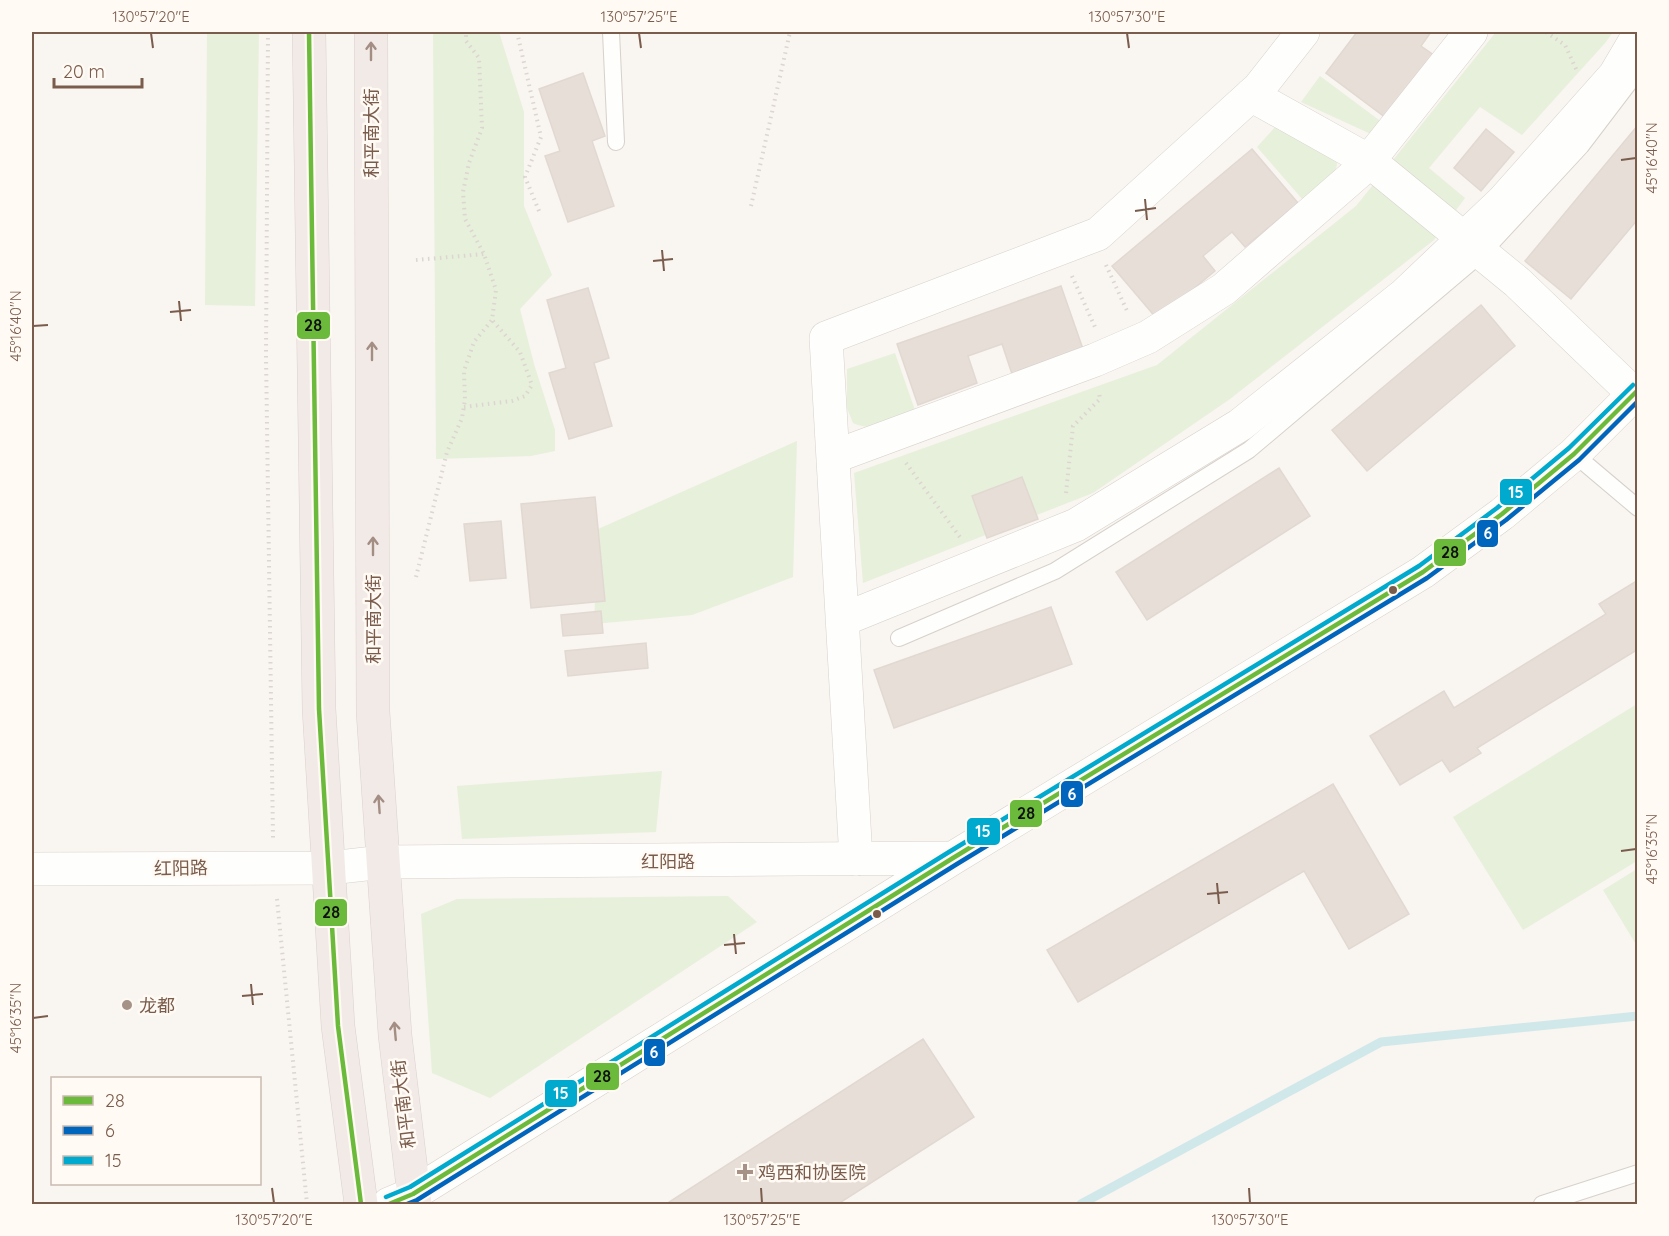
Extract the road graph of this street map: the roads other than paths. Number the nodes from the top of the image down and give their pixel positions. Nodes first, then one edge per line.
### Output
1 (309, 32) edge
2 (371, 32) edge
3 (611, 32) edge
4 (1303, 32) edge
5 (1471, 32) edge
6 (1638, 36) edge
7 (1638, 71) edge
8 (1251, 95) junction
9 (616, 142) dead end
10 (1369, 160) junction
11 (1473, 245) junction
12 (1636, 392) edge
13 (1574, 454) junction
14 (833, 457) junction
15 (1638, 508) edge
16 (842, 620) junction
17 (899, 638) dead end
18 (953, 858) junction
19 (856, 859) junction
20 (383, 862) junction
21 (330, 868) junction
22 (32, 869) edge
23 (1638, 1173) edge
24 (406, 1201) edge
25 (361, 1204) edge
26 (1542, 1204) edge

1 - 21 highway
20 -> 2 highway, 和平南大街
3 - 9 lane
4 - 8 street
5 - 10 street
6 - 11 street
7 - 11 lane
8 - 10 street
8 - 14 street
10 - 11 street
10 - 14 street
11 - 12 street
11 - 16 street
11 - 17 lane
12 - 13 street
13 - 15 lane
13 - 18 street
14 - 16 street
16 - 19 street
18 - 19 street, 红阳路
18 - 24 street
19 - 20 street, 红阳路
20 - 21 street, 红阳路
24 -> 20 highway, 和平南大街
21 - 22 street, 红阳路
21 - 25 highway
23 - 26 lane

